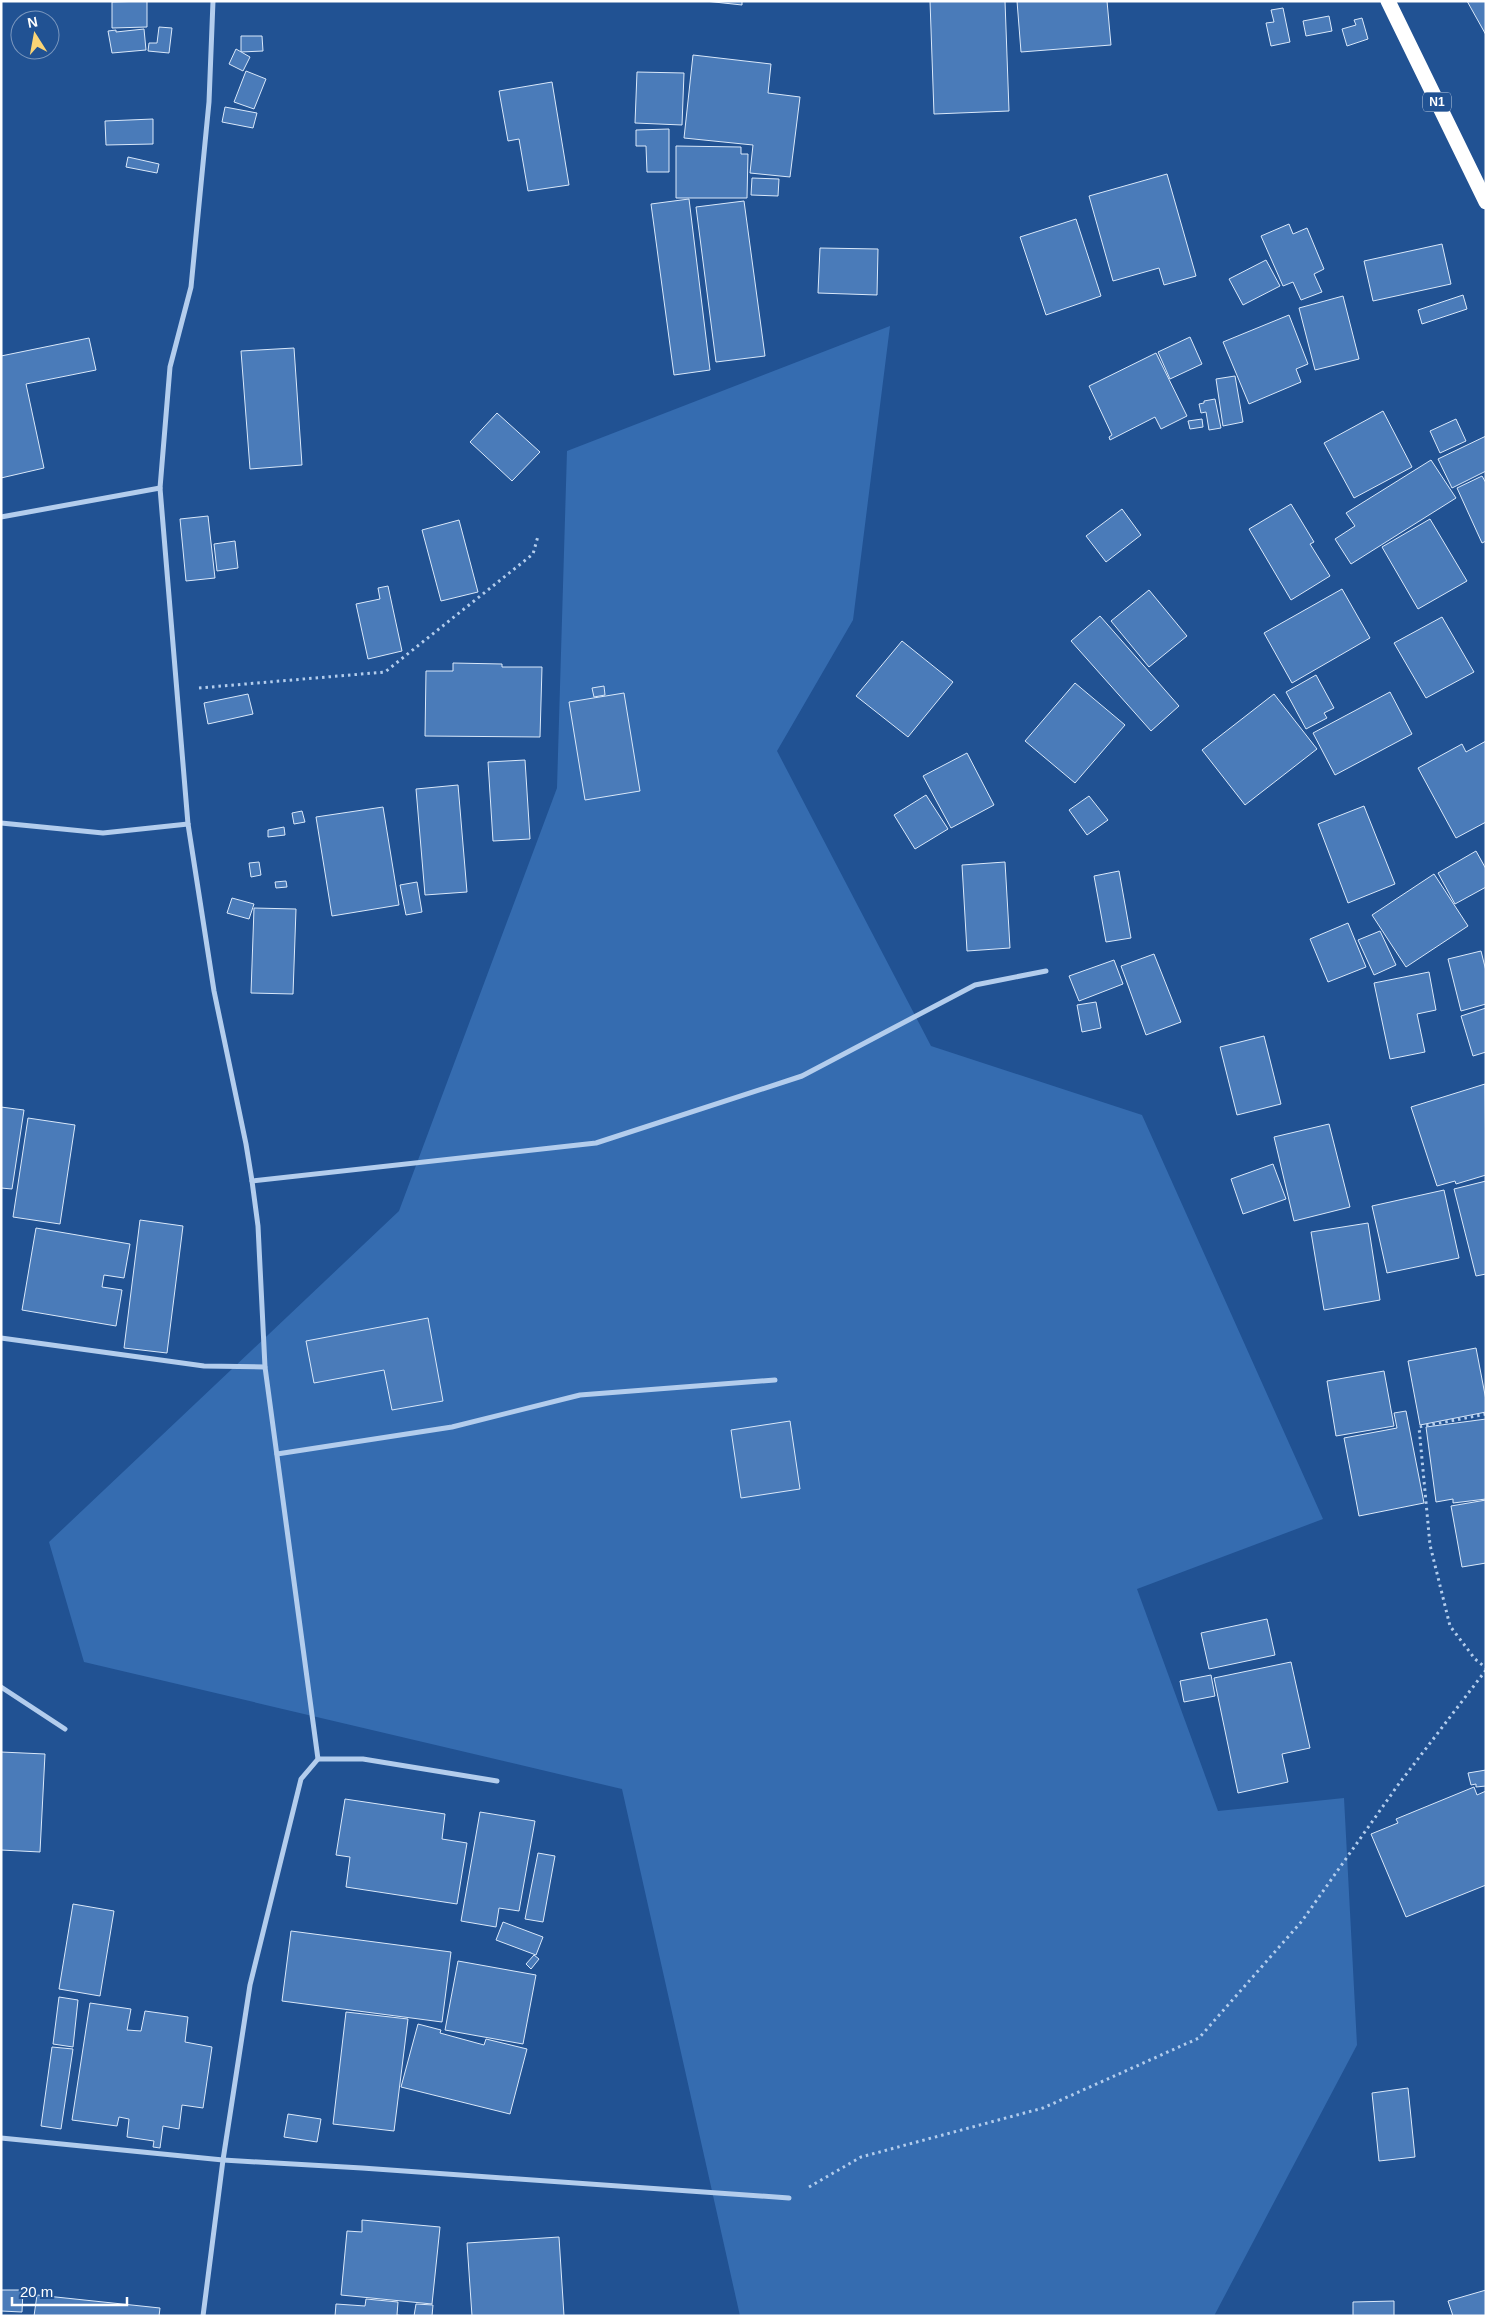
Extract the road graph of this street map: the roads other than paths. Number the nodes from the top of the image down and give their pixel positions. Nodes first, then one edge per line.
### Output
1 (213, 1) edge
2 (1388, 1) edge
3 (1486, 202) edge
4 (160, 488) junction
5 (1, 517) edge
6 (1, 823) edge
7 (188, 824) junction
8 (1046, 971) dead end
9 (252, 1181) junction
10 (1, 1338) edge
11 (265, 1367) junction
12 (775, 1380) dead end
13 (277, 1454) junction
14 (1, 1687) edge
15 (65, 1729) dead end
16 (318, 1759) junction
17 (497, 1781) dead end
18 (1, 2138) edge
19 (223, 2160) junction
20 (789, 2198) road end
21 (203, 2316) edge

1 - 4 street
2 - 3 highway, N1
4 - 5 street
4 - 7 street
6 - 7 street
7 - 9 street
8 - 9 street
9 - 11 street
10 - 11 street
11 - 13 street
12 - 13 street
13 - 16 street
14 - 15 street
16 - 17 street
16 - 19 street
18 - 19 street
19 - 20 street
19 - 21 street

